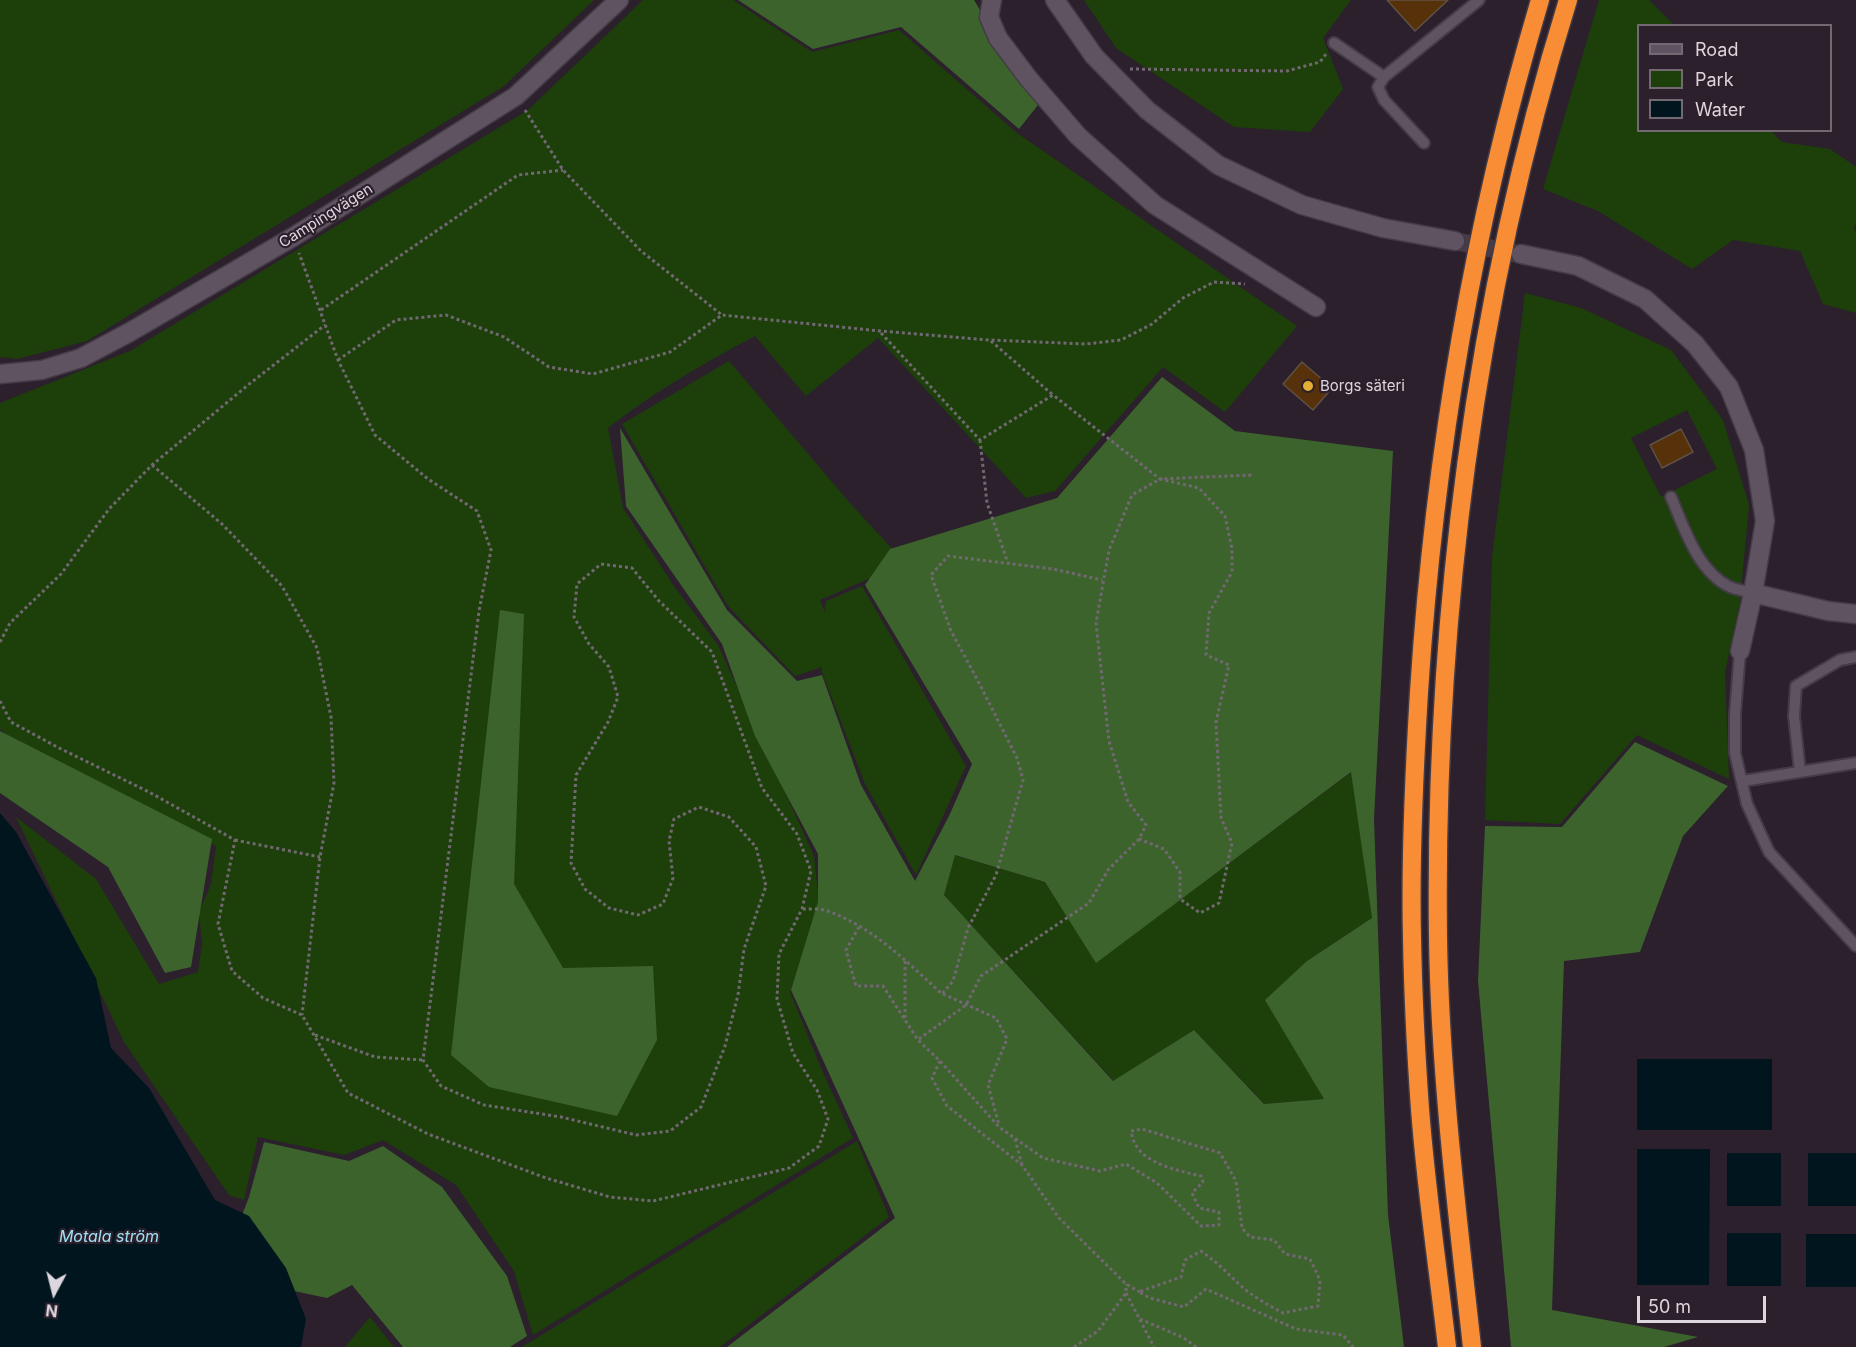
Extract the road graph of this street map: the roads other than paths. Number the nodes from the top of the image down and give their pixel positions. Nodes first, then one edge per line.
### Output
1 (619, 0) edge
2 (992, 0) edge
3 (1055, 0) edge
4 (1479, 0) edge
5 (1540, 0) edge
6 (1568, 0) edge
7 (1334, 43) road end
8 (1384, 77) junction
9 (1424, 143) dead end
10 (1455, 241) tunnel mouth
11 (1521, 254) tunnel mouth
12 (1316, 307) dead end
13 (0, 374) edge
14 (1671, 496) dead end
15 (1753, 594) junction
16 (1856, 614) edge
17 (1740, 651) joint
18 (1856, 657) edge
19 (1856, 763) edge
20 (1800, 772) junction
21 (1743, 781) junction
22 (1856, 946) edge
23 (1447, 1347) edge
24 (1473, 1347) edge

1 - 13 street, Campingvägen
2 - 12 street
3 - 10 street
4 - 8 lane
5 - 23 highway
6 - 24 highway
7 - 8 lane
8 - 9 lane
11 - 15 street
14 - 15 lane
15 - 16 street
15 - 17 street
17 - 21 lane
18 - 20 lane
19 - 20 lane
20 - 21 lane
21 - 22 lane

